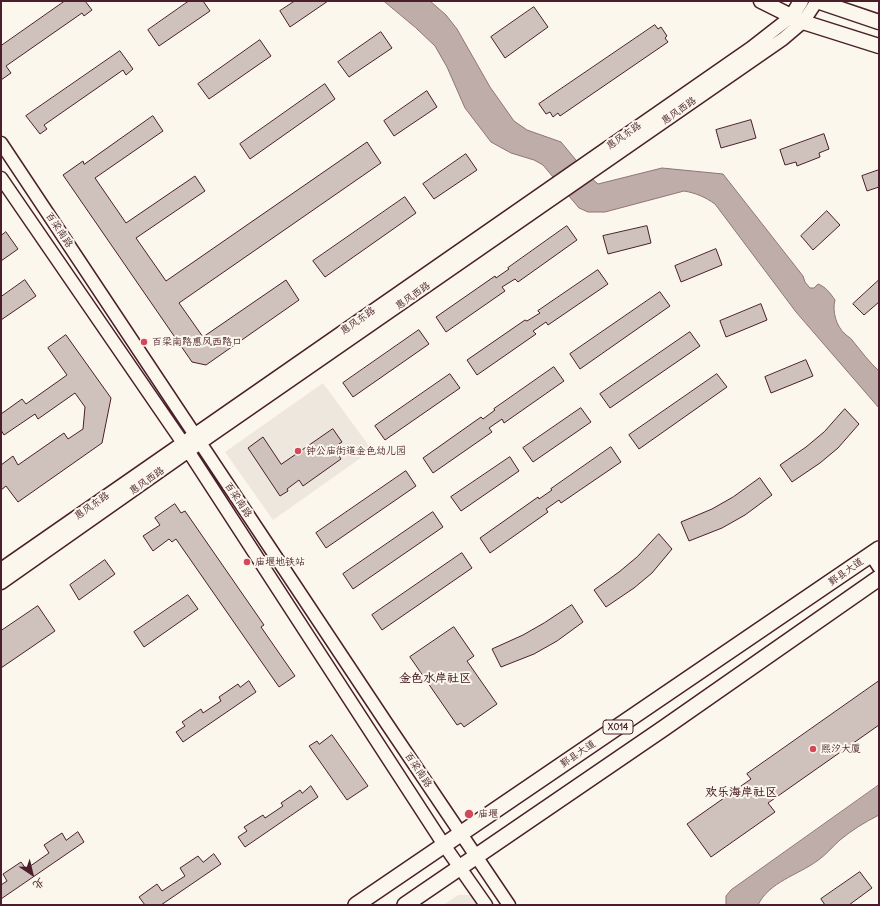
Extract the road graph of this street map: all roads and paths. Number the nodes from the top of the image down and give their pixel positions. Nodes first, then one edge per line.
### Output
1 (762, 1) edge
2 (801, 1) edge
3 (817, 1) edge
4 (798, 19) junction
5 (879, 22) edge
6 (879, 46) edge
7 (1, 143) edge
8 (1, 178) edge
9 (198, 439) junction
10 (186, 448) junction
11 (876, 557) edge
12 (1, 569) edge
13 (879, 578) edge
14 (1, 583) edge
15 (460, 834) junction
16 (444, 846) junction
17 (476, 857) junction
18 (459, 868) junction
19 (356, 905) edge
20 (405, 905) edge
21 (486, 905) edge
22 (509, 905) edge

1 - 4 main road
2 - 4 main road
3 - 4 street
3 - 5 main road
4 - 6 main road
4 - 9 street, 惠风东路
7 - 9 street, 百梁南路
8 - 10 street, 百梁南路
9 - 10 street, 惠风东路
9 - 15 street, 百梁南路
10 - 12 street, 惠风东路
10 - 14 street, 惠风西路
10 - 16 street, 百梁南路
11 - 15 main road, 鄞县大道 / X014
13 - 17 main road, X014
15 - 16 main road, 鄞县大道 / X014
15 - 17 street, 百梁南路
16 - 18 street, 百梁南路
16 - 19 main road, 鄞县大道 / X014
17 - 18 main road
17 - 22 street, 百梁南路
18 - 20 main road
18 - 21 street, 百梁南路

